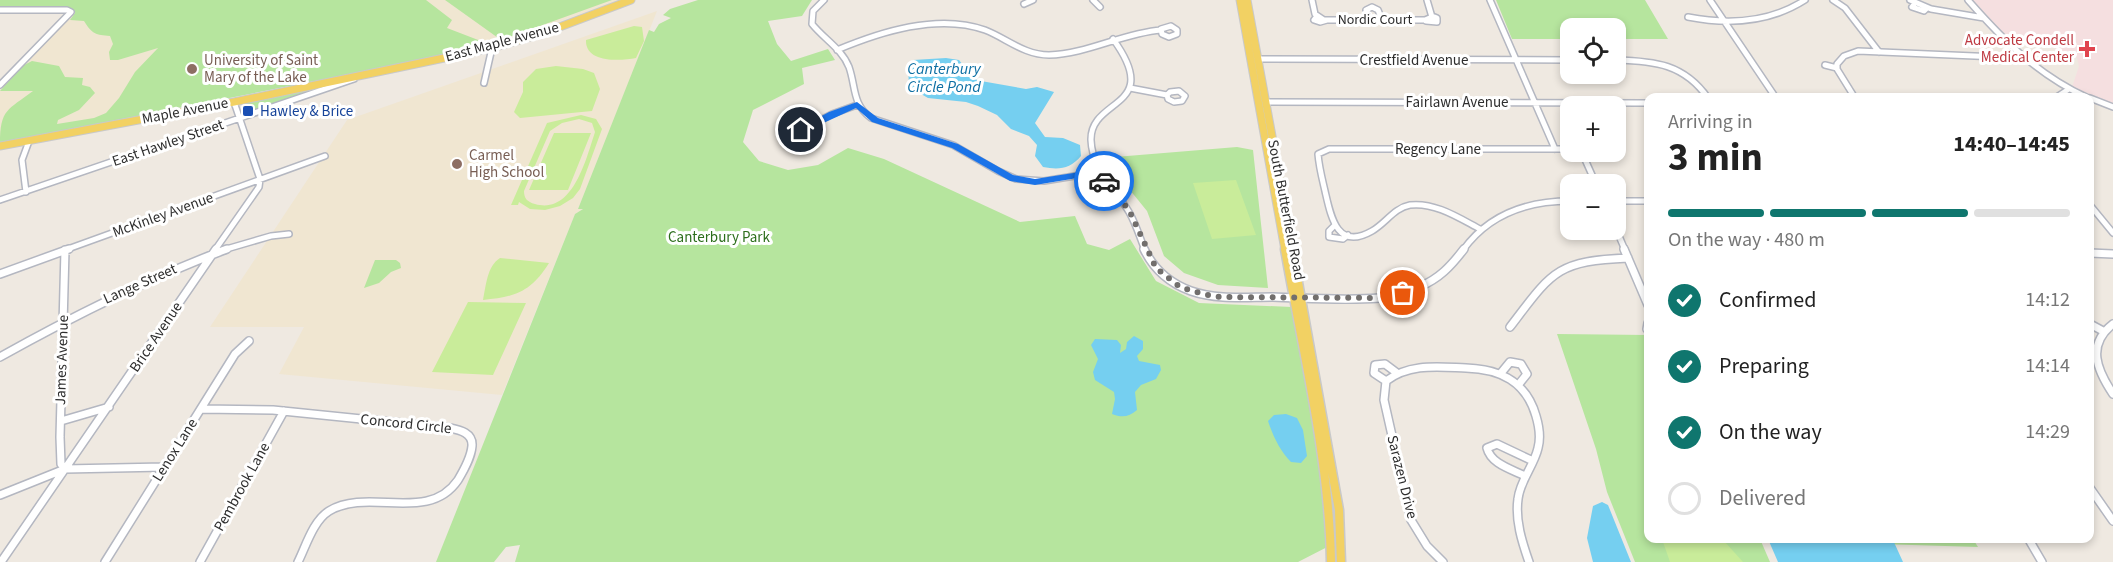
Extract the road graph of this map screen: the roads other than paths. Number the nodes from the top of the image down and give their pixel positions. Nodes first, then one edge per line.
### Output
1 (632, 0) edge
2 (824, 0) edge
3 (1033, 0) edge
4 (1094, 0) edge
5 (1240, 0) edge
6 (1247, 0) edge
7 (1312, 0) edge
8 (1427, 0) edge
9 (1490, 0) edge
10 (1710, 0) edge
11 (1805, 0) edge
12 (1833, 0) edge
13 (1968, 0) edge
14 (1912, 2) edge
15 (1024, 4) dead end
16 (1100, 8) dead end
17 (1975, 9) junction
18 (0, 10) edge
19 (1967, 14) junction
20 (1688, 17) dead end
21 (1985, 18) junction
22 (1369, 20) junction
23 (1382, 20) junction
24 (1723, 21) junction
25 (1161, 30) dead end
26 (1113, 39) junction
27 (492, 48) junction
28 (837, 50) junction
29 (1879, 52) junction
30 (2021, 58) junction
31 (1258, 59) junction
32 (1517, 60) junction
33 (1560, 60) edge
34 (1626, 60) edge
35 (1825, 64) dead end
36 (1837, 68) junction
37 (0, 73) edge
38 (11, 73) junction
39 (369, 73) junction
40 (484, 82) dead end
41 (0, 85) edge
42 (1130, 88) junction
43 (2069, 89) junction
44 (1705, 93) edge
45 (1773, 93) edge
46 (1852, 93) edge
47 (2063, 93) edge
48 (2078, 93) edge
49 (1167, 95) dead end
50 (2094, 100) edge
51 (234, 102) junction
52 (1266, 102) junction
53 (1535, 103) junction
54 (1644, 103) edge
55 (857, 105) junction
56 (2113, 107) edge
57 (239, 119) junction
58 (801, 130) dead end
59 (29, 141) junction
60 (0, 146) edge
61 (1556, 149) junction
62 (1560, 149) edge
63 (325, 156) dead end
64 (1099, 172) junction
65 (260, 179) junction
66 (26, 192) junction
67 (0, 200) edge
68 (1626, 201) edge
69 (1644, 201) edge
70 (1560, 202) edge
71 (2094, 210) edge
72 (1334, 226) junction
73 (1480, 229) junction
74 (2113, 233) edge
75 (289, 234) dead end
76 (1348, 235) junction
77 (1621, 240) edge
78 (65, 250) junction
79 (2094, 253) edge
80 (214, 254) junction
81 (2113, 254) edge
82 (1628, 258) junction
83 (0, 274) edge
84 (1644, 296) edge
85 (1298, 298) junction
86 (63, 321) junction
87 (2113, 324) edge
88 (2094, 326) edge
89 (1510, 327) dead end
90 (2103, 331) junction
91 (2094, 337) edge
92 (2097, 339) junction
93 (249, 341) dead end
94 (0, 357) edge
95 (1397, 373) junction
96 (1501, 373) junction
97 (1386, 381) junction
98 (1519, 384) junction
99 (2113, 394) edge
100 (109, 406) junction
101 (201, 409) junction
102 (284, 411) junction
103 (61, 421) junction
104 (1533, 460) junction
105 (164, 467) junction
106 (64, 469) junction
107 (1525, 476) junction
108 (2094, 494) edge
109 (0, 495) edge
110 (2113, 521) edge
111 (2031, 543) edge
112 (2, 562) edge
113 (105, 562) edge
114 (200, 562) edge
115 (298, 562) edge
116 (1331, 562) edge
117 (1341, 562) edge
118 (1443, 562) edge
119 (1529, 562) edge
120 (2042, 562) edge

1 - 27 main road, East Maple Avenue
2 - 28 street
3 - 15 street
4 - 16 street
5 - 85 main road, South Butterfield Road
6 - 31 main road, South Butterfield Road
7 - 22 street, Nordic Court
8 - 23 street, Nordic Court
9 - 32 street
10 - 24 street
11 - 24 street
12 - 29 street
13 - 17 street
14 - 19 street
17 - 19 street
17 - 21 street
18 - 38 street
19 - 21 street
20 - 24 street
21 - 30 street
22 - 23 street, Nordic Court
22 - 23 street
24 - 45 street
25 - 26 street
26 - 28 street
26 - 42 street
27 - 39 main road, East Maple Avenue
27 - 40 street
28 - 55 street
29 - 30 street
29 - 36 street
30 - 43 street
31 - 32 street, Crestfield Avenue
31 - 52 main road, South Butterfield Road
32 - 33 street, Crestfield Avenue
32 - 53 street
34 - 44 street
35 - 36 street
36 - 46 street
37 - 38 street
38 - 41 street
39 - 51 main road, Maple Avenue
39 - 57 street, East Hawley Street
42 - 49 street
42 - 64 street
43 - 47 street
43 - 48 street
50 - 56 street
51 - 57 street
51 - 59 main road, Maple Avenue
52 - 53 street, Fairlawn Avenue
52 - 85 main road, South Butterfield Road
53 - 54 street, Fairlawn Avenue
53 - 61 street
55 - 58 street
55 - 64 street
57 - 65 street
57 - 66 street, East Hawley Street
59 - 60 main road, Maple Avenue
59 - 66 street
61 - 62 street, Regency Lane
61 - 72 street, Regency Lane
63 - 65 street, McKinley Avenue
64 - 85 street
65 - 78 street, McKinley Avenue
65 - 80 street, Brice Avenue
66 - 67 street, East Hawley Street
68 - 69 street
70 - 73 street
71 - 74 street
72 - 76 street
72 - 76 street
73 - 76 street
73 - 85 street
75 - 80 street, Lange Street
77 - 82 street
78 - 83 street, McKinley Avenue
78 - 86 street, James Avenue
79 - 81 street
80 - 86 street, Lange Street
80 - 100 street, Brice Avenue
82 - 84 street
82 - 89 street
85 - 116 main road, South Butterfield Road
85 - 117 main road, South Butterfield Road
86 - 94 street, Lange Street
86 - 103 street, James Avenue
87 - 90 street
88 - 90 street
90 - 92 street
91 - 92 street
92 - 99 street
93 - 101 street, Lenox Lane
95 - 96 street, Sarazen Drive
95 - 97 street, Sarazen Drive
95 - 97 street, Sarazen Drive
96 - 98 street
96 - 98 street
97 - 118 street, Sarazen Drive
98 - 104 street
100 - 103 street
100 - 106 street, Brice Avenue
101 - 102 street, Concord Circle
101 - 105 street, Lenox Lane
102 - 114 street, Pembrook Lane
102 - 115 street, Concord Circle
103 - 106 street, James Avenue
104 - 107 street
104 - 107 street
105 - 106 street
105 - 113 street, Lenox Lane
106 - 109 street
106 - 112 street, Brice Avenue
107 - 119 street
108 - 110 street
111 - 120 street

